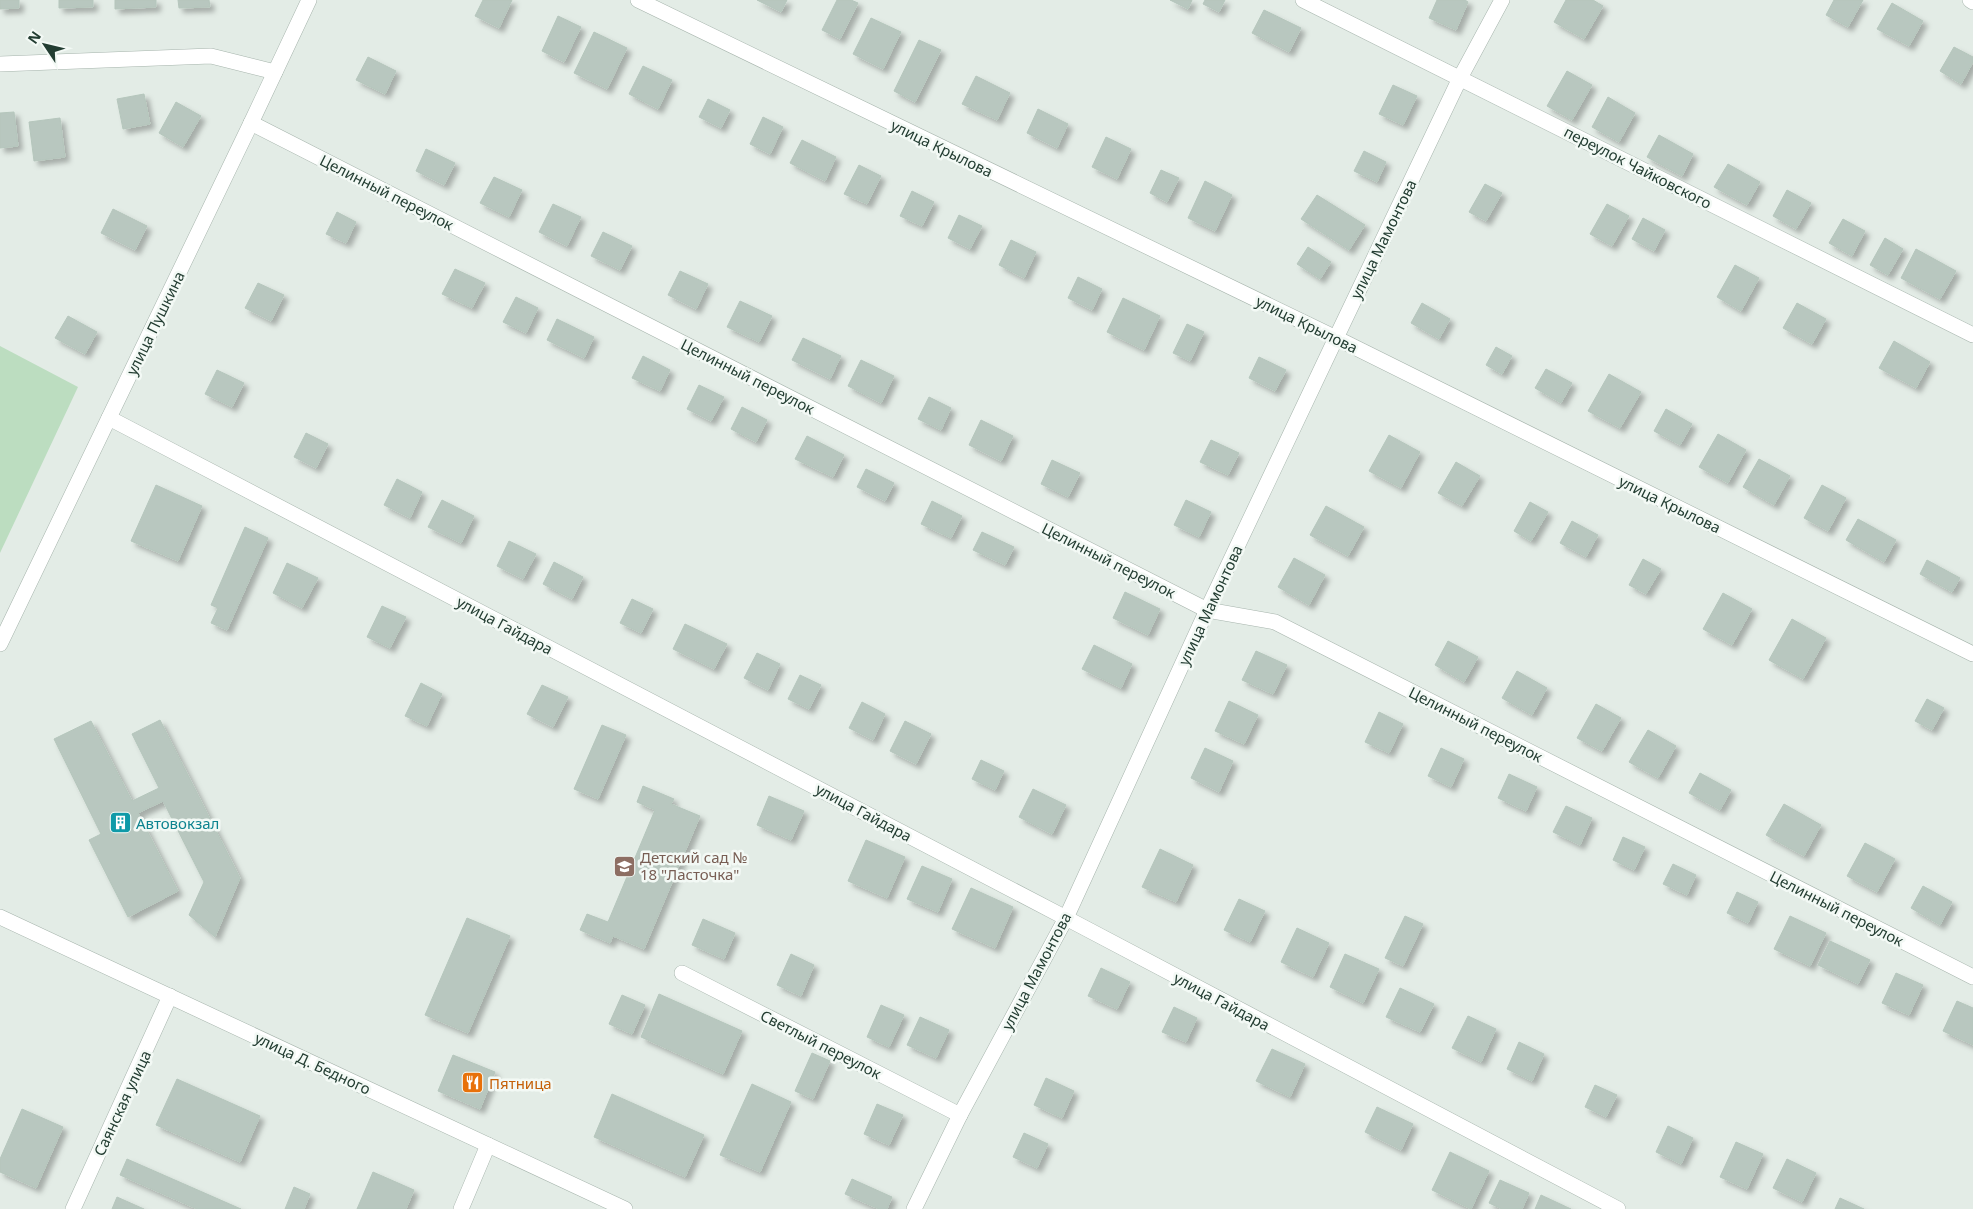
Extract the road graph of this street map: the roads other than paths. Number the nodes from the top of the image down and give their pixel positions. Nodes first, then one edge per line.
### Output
1 (309, 0) edge
2 (638, 0) edge
3 (1303, 0) edge
4 (1502, 0) edge
5 (1970, 0) edge
6 (1973, 2) edge
7 (0, 64) edge
8 (275, 72) junction
9 (1460, 78) junction
10 (252, 123) junction
11 (1973, 335) edge
12 (1336, 338) junction
13 (109, 418) junction
14 (1207, 610) junction
15 (0, 644) edge
16 (1973, 654) edge
17 (0, 917) edge
18 (1066, 918) junction
19 (682, 974) dead end
20 (1973, 978) edge
21 (170, 996) junction
22 (960, 1115) junction
23 (488, 1145) junction
24 (73, 1209) edge
25 (461, 1209) edge
26 (626, 1209) edge
27 (914, 1209) edge
28 (1618, 1209) edge

1 - 8 street, улица Пушкина
2 - 12 street, улица Крылова
3 - 9 street, переулок Чайковского
4 - 9 street, улица Мамонтова
5 - 6 street
7 - 8 street
8 - 10 street, улица Пушкина
9 - 11 street, переулок Чайковского
9 - 12 street, улица Мамонтова
10 - 13 street, улица Пушкина
10 - 14 street, Целинный переулок
12 - 14 street, улица Мамонтова
12 - 16 street, улица Крылова
13 - 15 street, улица Пушкина
13 - 18 street, улица Гайдара
14 - 18 street, улица Мамонтова
14 - 20 street, Целинный переулок
17 - 21 street, улица Д. Бедного
18 - 22 street, улица Мамонтова
18 - 28 street, улица Гайдара
19 - 22 street, Светлый переулок
21 - 23 street, улица Д. Бедного
21 - 24 street, Саянская улица
22 - 27 street, улица Мамонтова
23 - 25 street
23 - 26 street, улица Д. Бедного

